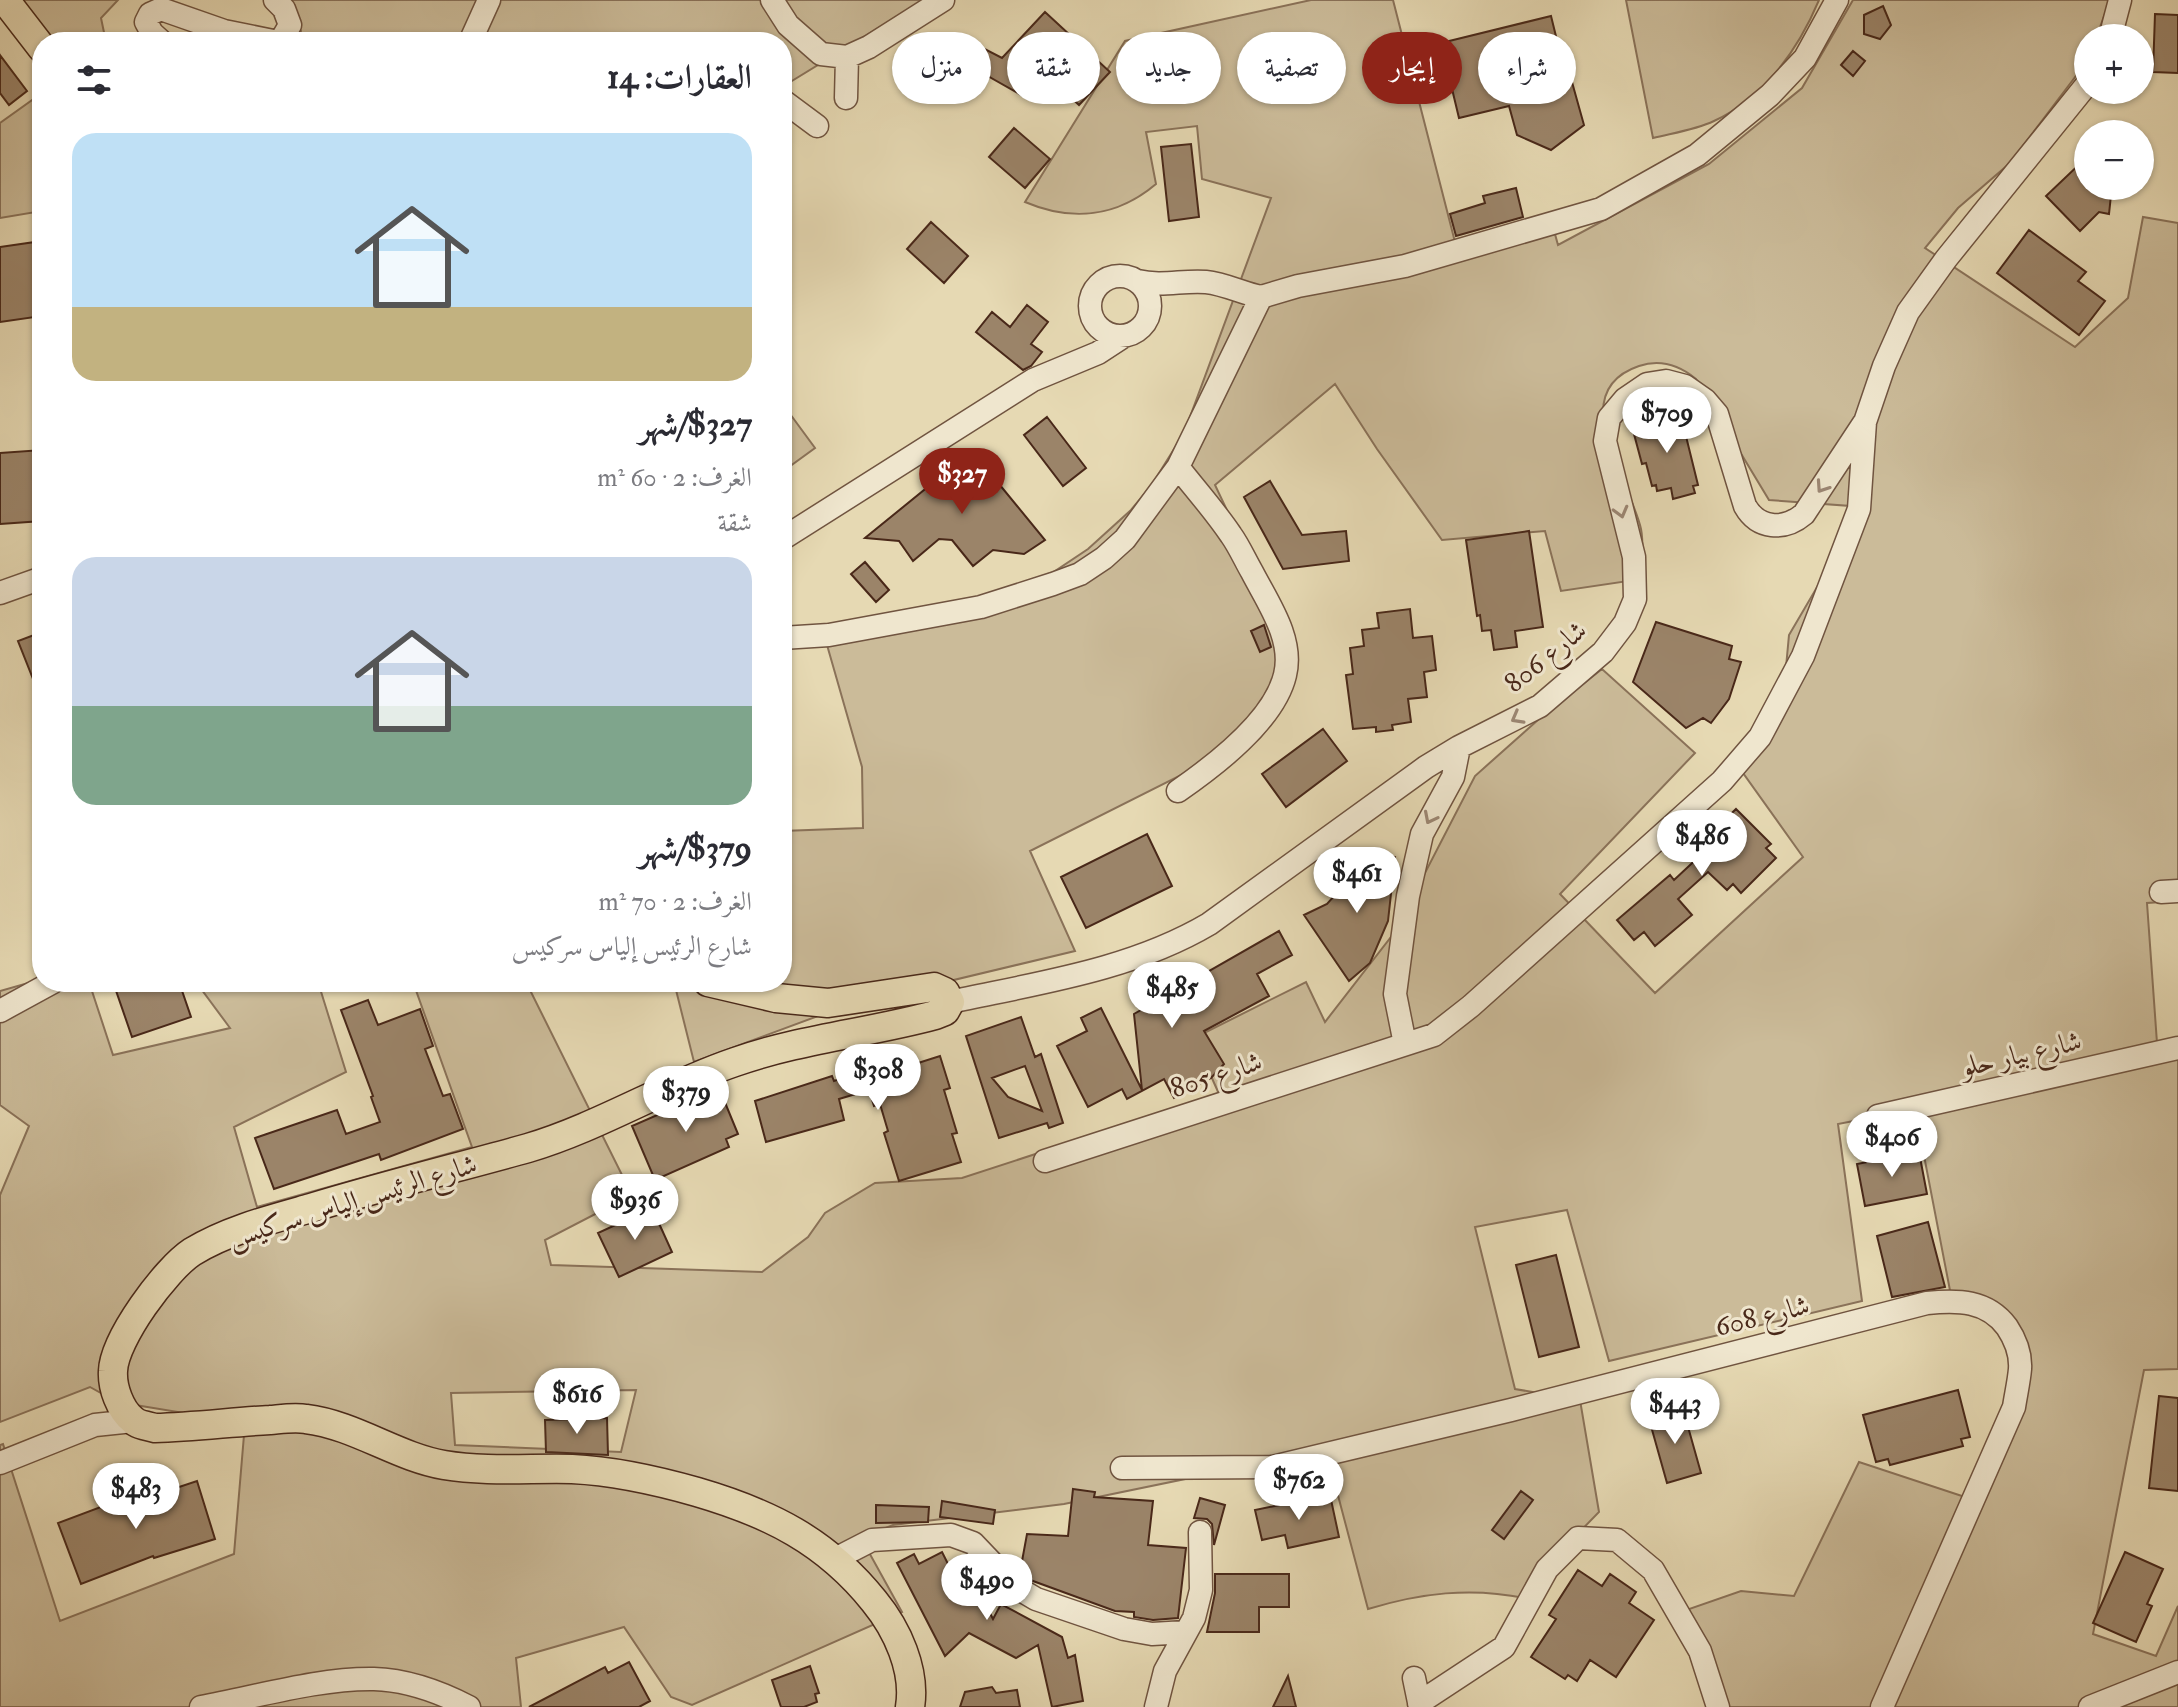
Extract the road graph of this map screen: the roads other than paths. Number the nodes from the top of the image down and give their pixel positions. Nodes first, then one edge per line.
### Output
1 (5, 0) edge
2 (275, 0) edge
3 (489, 0) edge
4 (772, 0) edge
5 (943, 0) edge
6 (1837, 0) edge
7 (2120, 0) edge
8 (2114, 24) edge
9 (151, 32) edge
10 (229, 32) edge
11 (285, 32) edge
12 (475, 32) edge
13 (32, 35) edge
14 (847, 57) junction
15 (846, 98) dead end
16 (2074, 100) edge
17 (792, 107) edge
18 (817, 126) dead end
19 (1137, 281) junction
20 (1182, 283) junction
21 (1261, 297) junction
22 (1149, 315) junction
23 (1108, 340) junction
24 (1865, 422) junction
25 (1178, 467) junction
26 (792, 533) edge
27 (32, 582) edge
28 (0, 593) edge
29 (792, 637) edge
30 (1459, 747) junction
31 (1178, 791) dead end
32 (35, 992) edge
33 (750, 992) edge
34 (950, 1002) junction
35 (0, 1011) edge
36 (1405, 1044) junction
37 (2178, 1048) edge
38 (1878, 1116) dead end
39 (1045, 1161) dead end
40 (133, 1421) junction
41 (0, 1463) edge
42 (1122, 1468) dead end
43 (1200, 1532) dead end
44 (835, 1559) junction
45 (1186, 1632) junction
46 (2178, 1672) edge
47 (1414, 1678) dead end
48 (1419, 1705) edge
49 (201, 1707) edge
50 (469, 1707) edge
51 (910, 1707) edge
52 (1156, 1707) edge
53 (1718, 1707) edge
54 (1882, 1707) edge
55 (2090, 1707) edge

1 - 13 main road
2 - 11 street
3 - 12 street
4 - 14 street
5 - 14 street
6 - 21 street
7 - 8 street
9 - 10 street
14 - 15 street
16 - 24 street
17 - 18 street
19 - 20 street
19 - 22 street
19 - 23 street
20 - 21 street
20 - 22 street
21 - 25 street
22 - 23 street
23 - 26 street
24 -> 30 street, شارع 806
24 - 36 street, شارع 805
25 - 29 street
25 - 31 street
27 - 28 street
30 - 34 street, شارع 806
30 -> 36 street
32 - 35 street
33 - 34 main road
34 - 40 main road, شارع الرئيس إلياس سركيس
36 - 39 street, شارع 805
37 - 38 street, شارع بيار حلو
40 - 41 street
40 - 44 main road
42 - 54 street, شارع 608
43 - 45 street
44 - 45 street
44 - 51 main road
45 - 52 street
46 - 55 street
47 - 48 street
48 - 53 street
49 - 50 street

